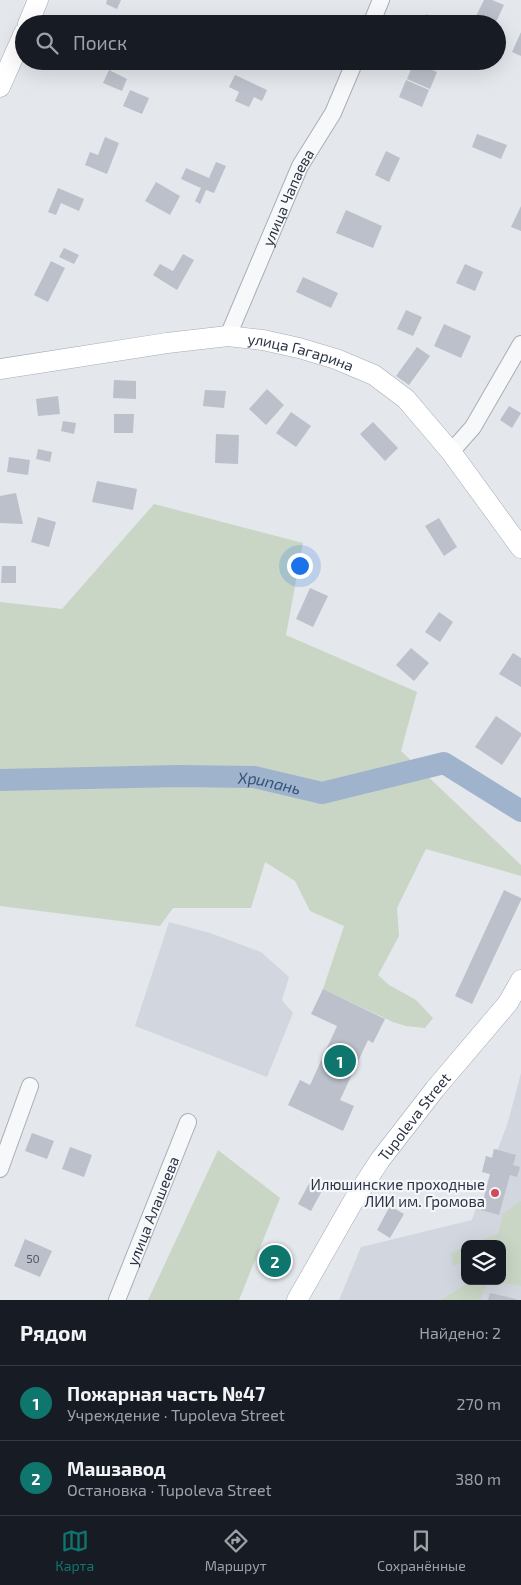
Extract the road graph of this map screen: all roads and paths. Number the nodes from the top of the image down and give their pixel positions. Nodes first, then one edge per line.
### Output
1 (38, 0) edge
2 (381, 0) edge
3 (32, 15) edge
4 (375, 15) edge
5 (15, 53) edge
6 (351, 70) edge
7 (0, 87) edge
8 (228, 336) junction
9 (521, 344) edge
10 (0, 369) edge
11 (451, 452) junction
12 (521, 548) edge
13 (521, 980) edge
14 (30, 1086) dead end
15 (188, 1122) dead end
16 (0, 1169) edge
17 (318, 1262) junction
18 (117, 1300) edge
19 (297, 1300) edge
20 (304, 1300) edge

1 - 3 main road
2 - 4 street
5 - 7 main road
6 - 8 street, улица Чапаева
8 - 10 main road, улица Гагарина
8 - 11 main road, улица Гагарина
9 - 11 street
11 - 12 main road, улица Гагарина
13 - 17 main road, Tupoleva Street
14 - 16 street
15 - 18 street, улица Алашеева
17 - 19 main road, Tupoleva Street
17 - 20 main road, Tupoleva Street

